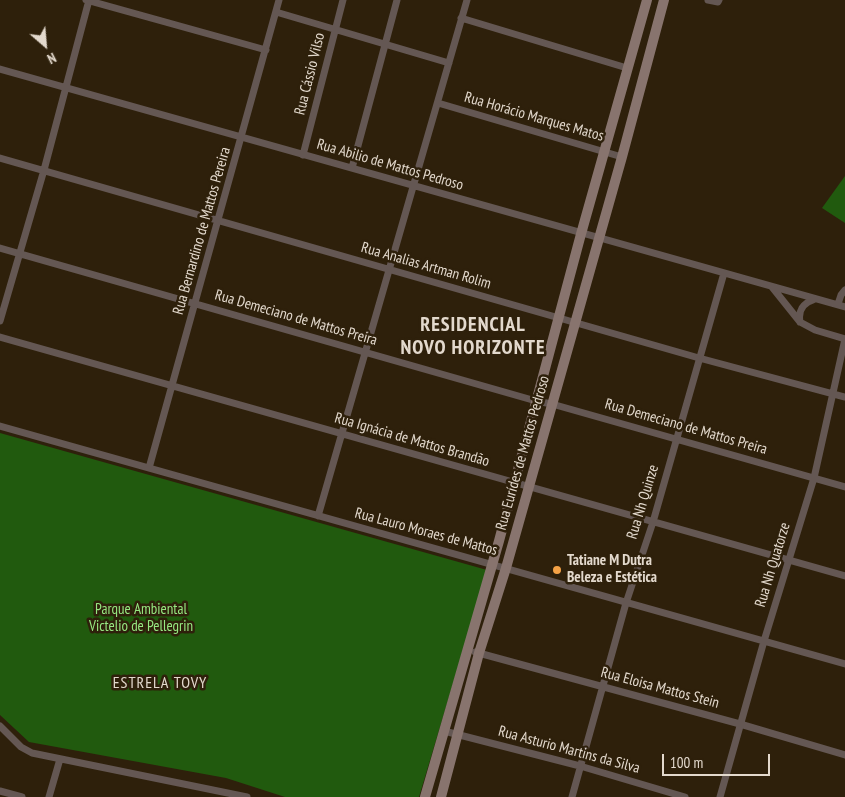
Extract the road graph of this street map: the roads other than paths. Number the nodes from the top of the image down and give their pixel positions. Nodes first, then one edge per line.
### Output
1 (88, 0) edge
2 (279, 0) edge
3 (344, 0) edge
4 (397, 0) edge
5 (466, 0) edge
6 (646, 0) edge
7 (664, 0) edge
8 (708, 0) edge
9 (718, 1) edge
10 (276, 12) junction
11 (461, 18) junction
12 (335, 30) junction
13 (384, 44) junction
14 (266, 50) junction
15 (449, 63) junction
16 (627, 68) junction
17 (0, 69) edge
18 (66, 88) junction
19 (438, 103) junction
20 (242, 138) junction
21 (603, 152) junction
22 (303, 155) junction
23 (622, 157) junction
24 (0, 158) edge
25 (352, 168) junction
26 (44, 170) junction
27 (414, 186) junction
28 (219, 221) junction
29 (581, 234) junction
30 (599, 238) junction
31 (0, 248) edge
32 (20, 253) junction
33 (388, 270) junction
34 (724, 273) junction
35 (772, 287) junction
36 (845, 290) edge
37 (813, 300) junction
38 (196, 303) junction
39 (841, 306) edge
40 (558, 318) junction
41 (0, 321) edge
42 (800, 322) junction
43 (575, 323) junction
44 (0, 337) edge
45 (845, 339) edge
46 (364, 351) junction
47 (699, 358) junction
48 (172, 386) junction
49 (834, 394) junction
50 (845, 397) edge
51 (536, 401) junction
52 (552, 404) junction
53 (0, 426) edge
54 (341, 435) junction
55 (676, 439) junction
56 (149, 468) junction
57 (814, 478) junction
58 (514, 483) junction
59 (529, 487) junction
60 (845, 487) edge
61 (318, 516) junction
62 (653, 522) junction
63 (789, 560) junction
64 (491, 564) junction
65 (506, 568) junction
66 (845, 576) edge
67 (626, 603) junction
68 (764, 641) junction
69 (467, 650) junction
70 (478, 653) junction
71 (845, 664) edge
72 (603, 686) junction
73 (740, 724) junction
74 (0, 726) edge
75 (444, 730) junction
76 (457, 734) junction
77 (845, 755) edge
78 (60, 759) junction
79 (580, 766) junction
80 (0, 791) edge
81 (22, 797) edge
82 (49, 797) edge
83 (247, 797) edge
84 (425, 797) edge
85 (441, 797) edge
86 (572, 797) edge
87 (685, 797) edge
88 (720, 797) edge

1 - 14 street
1 - 18 street
2 - 10 street, Rua Bernardino de Mattos Pereira
3 - 12 street, Rua Cássio Vilso
4 - 13 street
5 - 11 street
6 - 16 street, Rua Eurídes de Mattos Pedroso
7 - 23 street, Rua Eurídes de Mattos Pedroso
8 - 9 street
10 - 12 street
10 - 14 street, Rua Bernardino de Mattos Pereira
11 - 15 street
11 - 16 street
12 - 13 street
12 - 22 street, Rua Cássio Vilso
13 - 15 street
13 - 25 street
14 - 20 street, Rua Bernardino de Mattos Pereira
15 - 19 street
16 - 21 street, Rua Eurídes de Mattos Pedroso
17 - 18 street, Rua Abilio de Mattos Pedroso
18 - 20 street, Rua Abilio de Mattos Pedroso
18 - 26 street
19 - 21 street, Rua Horácio Marques Matos
19 - 27 street
20 - 22 street, Rua Abilio de Mattos Pedroso
20 - 28 street, Rua Bernardino de Mattos Pereira
21 - 23 street, Rua Horácio Marques Matos
21 - 29 street, Rua Eurídes de Mattos Pedroso
22 - 25 street, Rua Abilio de Mattos Pedroso
23 - 30 street, Rua Eurídes de Mattos Pedroso
24 - 26 street, Rua Analias Artman Rolim
25 - 27 street, Rua Abilio de Mattos Pedroso
26 - 28 street, Rua Analias Artman Rolim
26 - 32 street
27 - 29 street, Rua Abilio de Mattos Pedroso
27 - 33 street
28 - 33 street, Rua Analias Artman Rolim
28 - 38 street, Rua Bernardino de Mattos Pereira
29 - 30 street, Rua Abilio de Mattos Pedroso
29 - 40 street, Rua Eurídes de Mattos Pedroso
30 - 34 street, Rua Abilio de Mattos Pedroso
30 - 43 street, Rua Eurídes de Mattos Pedroso
31 - 32 street, Rua Demeciano de Mattos Preira
32 - 38 street, Rua Demeciano de Mattos Preira
32 - 41 street
33 - 40 street, Rua Analias Artman Rolim
33 - 46 street
34 - 35 street, Rua Abilio de Mattos Pedroso
34 - 47 street, Rua Nh Quinze
35 - 37 street, Rua Abilio de Mattos Pedroso
35 - 42 street
36 - 39 street
37 - 39 street, Rua Abilio de Mattos Pedroso
37 - 42 street
38 - 46 street, Rua Demeciano de Mattos Preira
38 - 48 street, Rua Bernardino de Mattos Pereira
40 - 43 street, Rua Analias Artman Rolim
40 - 51 street, Rua Eurídes de Mattos Pedroso
42 - 45 street
43 - 47 street, Rua Analias Artman Rolim
43 - 52 street, Rua Eurídes de Mattos Pedroso
44 - 48 street, Rua Ignácia de Mattos Brandão
45 - 49 street, Rua Nh Quatorze
46 - 51 street, Rua Demeciano de Mattos Preira
46 - 54 street
47 - 49 street, Rua Analias Artman Rolim
47 - 55 street, Rua Nh Quinze
48 - 54 street, Rua Ignácia de Mattos Brandão
48 - 56 street, Rua Bernardino de Mattos Pereira
49 - 50 street, Rua Analias Artman Rolim
49 - 57 street, Rua Nh Quatorze
51 - 52 street, Rua Demeciano de Mattos Preira
51 - 58 street, Rua Eurídes de Mattos Pedroso
52 - 55 street, Rua Demeciano de Mattos Preira
52 - 59 street, Rua Eurídes de Mattos Pedroso
53 - 56 street, Rua Lauro Moraes de Mattos
54 - 58 street, Rua Ignácia de Mattos Brandão
54 - 61 street
55 - 57 street, Rua Demeciano de Mattos Preira
55 - 62 street, Rua Nh Quinze
56 - 61 street, Rua Lauro Moraes de Mattos
57 - 60 street, Rua Demeciano de Mattos Preira
57 - 63 street, Rua Nh Quatorze
58 - 59 street, Rua Ignácia de Mattos Brandão
58 - 64 street, Rua Eurídes de Mattos Pedroso
59 - 62 street, Rua Ignácia de Mattos Brandão
59 - 65 street, Rua Eurídes de Mattos Pedroso
61 - 64 street, Rua Lauro Moraes de Mattos
62 - 63 street, Rua Ignácia de Mattos Brandão
62 - 67 street, Rua Nh Quinze
63 - 66 street, Rua Ignácia de Mattos Brandão
63 - 68 street, Rua Nh Quatorze
64 - 65 street, Rua Lauro Moraes de Mattos
64 - 69 street, Rua Eurídes de Mattos Pedroso
65 - 67 street, Rua Lauro Moraes de Mattos
65 - 70 street, Rua Eurídes de Mattos Pedroso
67 - 68 street, Rua Lauro Moraes de Mattos
67 - 72 street, Rua Nh Quinze
68 - 71 street, Rua Lauro Moraes de Mattos
68 - 73 street, Rua Nh Quatorze
69 - 70 street, Rua Eloisa Mattos Stein
69 - 75 street, Rua Eurídes de Mattos Pedroso
70 - 72 street, Rua Eloisa Mattos Stein
70 - 76 street, Rua Eurídes de Mattos Pedroso
72 - 73 street, Rua Eloisa Mattos Stein
72 - 79 street, Rua Nh Quinze
73 - 77 street, Rua Eloisa Mattos Stein
73 - 88 street, Rua Nh Quatorze
74 - 78 street
75 - 76 street, Rua Asturio Martins da Silva
75 - 84 street, Rua Eurídes de Mattos Pedroso
76 - 79 street, Rua Asturio Martins da Silva
76 - 85 street, Rua Eurídes de Mattos Pedroso
78 - 82 street
78 - 83 street
79 - 86 street, Rua Nh Quinze
79 - 87 street, Rua Asturio Martins da Silva
80 - 81 street

